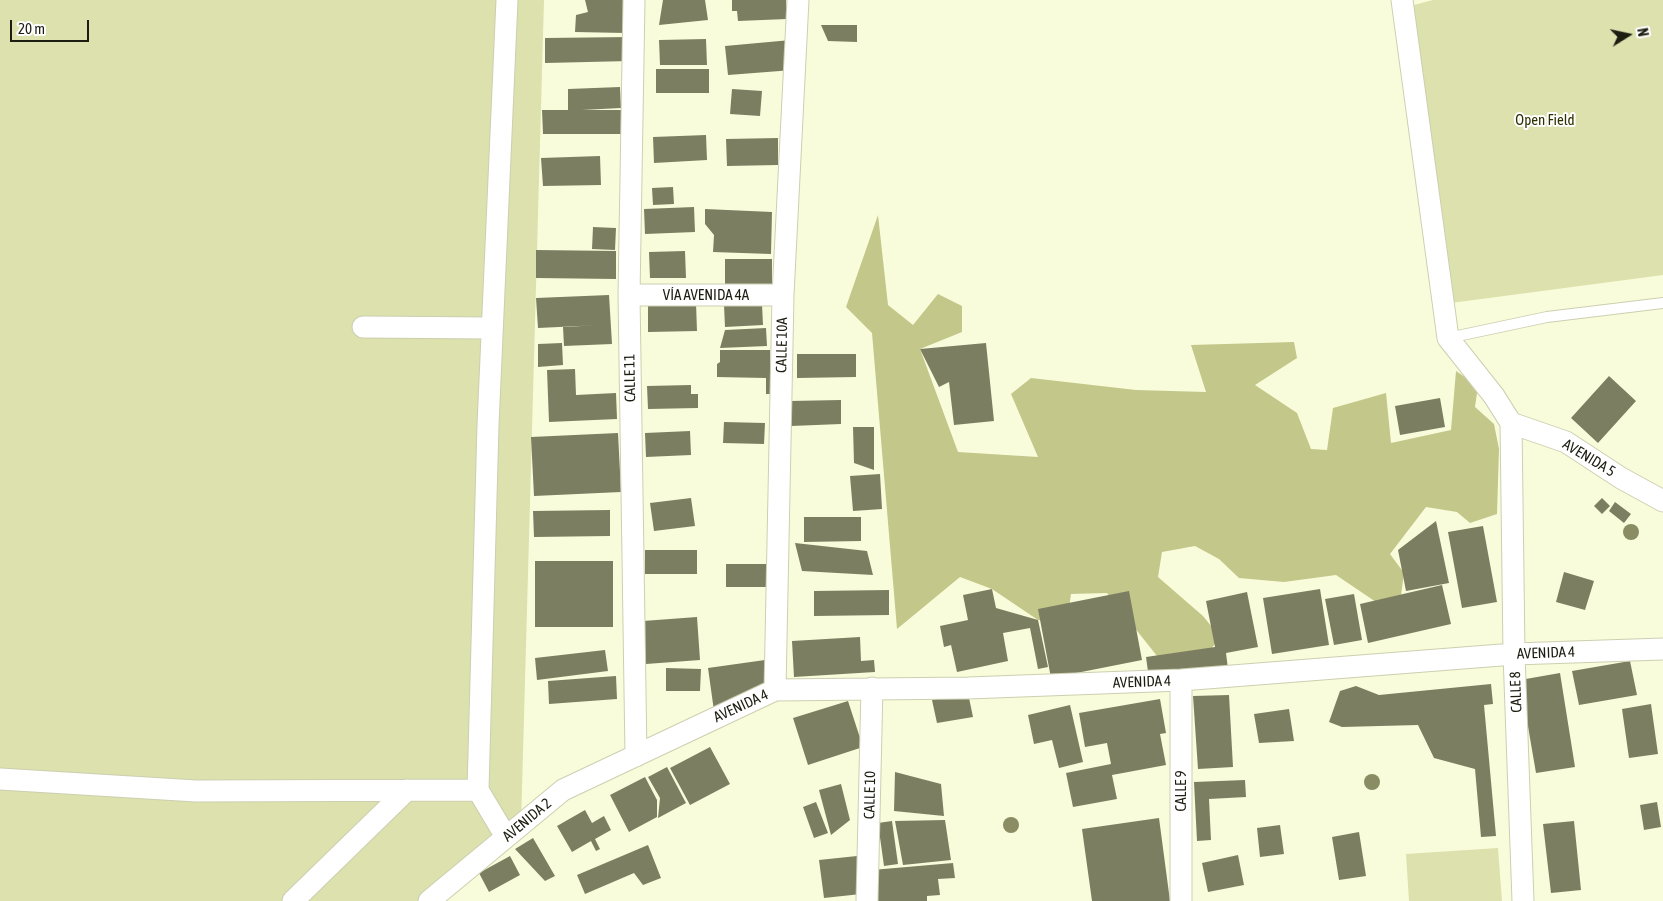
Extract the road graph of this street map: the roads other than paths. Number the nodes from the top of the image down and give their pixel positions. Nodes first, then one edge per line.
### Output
1 (507, 0) edge
2 (634, 0) edge
3 (798, 0) edge
4 (1404, 0) edge
5 (629, 295) junction
6 (783, 295) junction
7 (1663, 303) edge
8 (363, 328) dead end
9 (492, 328) junction
10 (1448, 338) junction
11 (1511, 423) junction
12 (1663, 502) edge
13 (1663, 649) edge
14 (1514, 654) junction
15 (1181, 680) junction
16 (872, 688) junction
17 (775, 690) junction
18 (636, 756) junction
19 (0, 779) edge
20 (407, 790) junction
21 (478, 790) junction
22 (506, 837) junction
23 (293, 901) edge
24 (429, 901) edge
25 (867, 901) edge
26 (1181, 901) edge
27 (1523, 901) edge

1 - 9 street
2 - 5 street, CALLE 11
3 - 6 street, CALLE 10A
4 - 10 street
5 - 6 street, VÍA AVENIDA 4A
5 - 18 street, CALLE 11
6 - 17 street, CALLE 10A
7 - 10 lane
8 - 9 street
9 - 21 street
10 - 11 street
11 - 12 street, AVENIDA 5
11 - 14 street, CALLE 8
13 - 14 street, AVENIDA 4
14 - 15 street, AVENIDA 4
14 - 27 street, CALLE 8
15 - 16 street, AVENIDA 4
15 - 26 street, CALLE 9
16 - 17 street, AVENIDA 4
16 - 25 street, CALLE 10
17 - 18 street, AVENIDA 4
18 - 22 street, AVENIDA 2
19 - 20 street
20 - 21 street
20 - 23 street
21 - 22 street
22 - 24 street, AVENIDA 2

